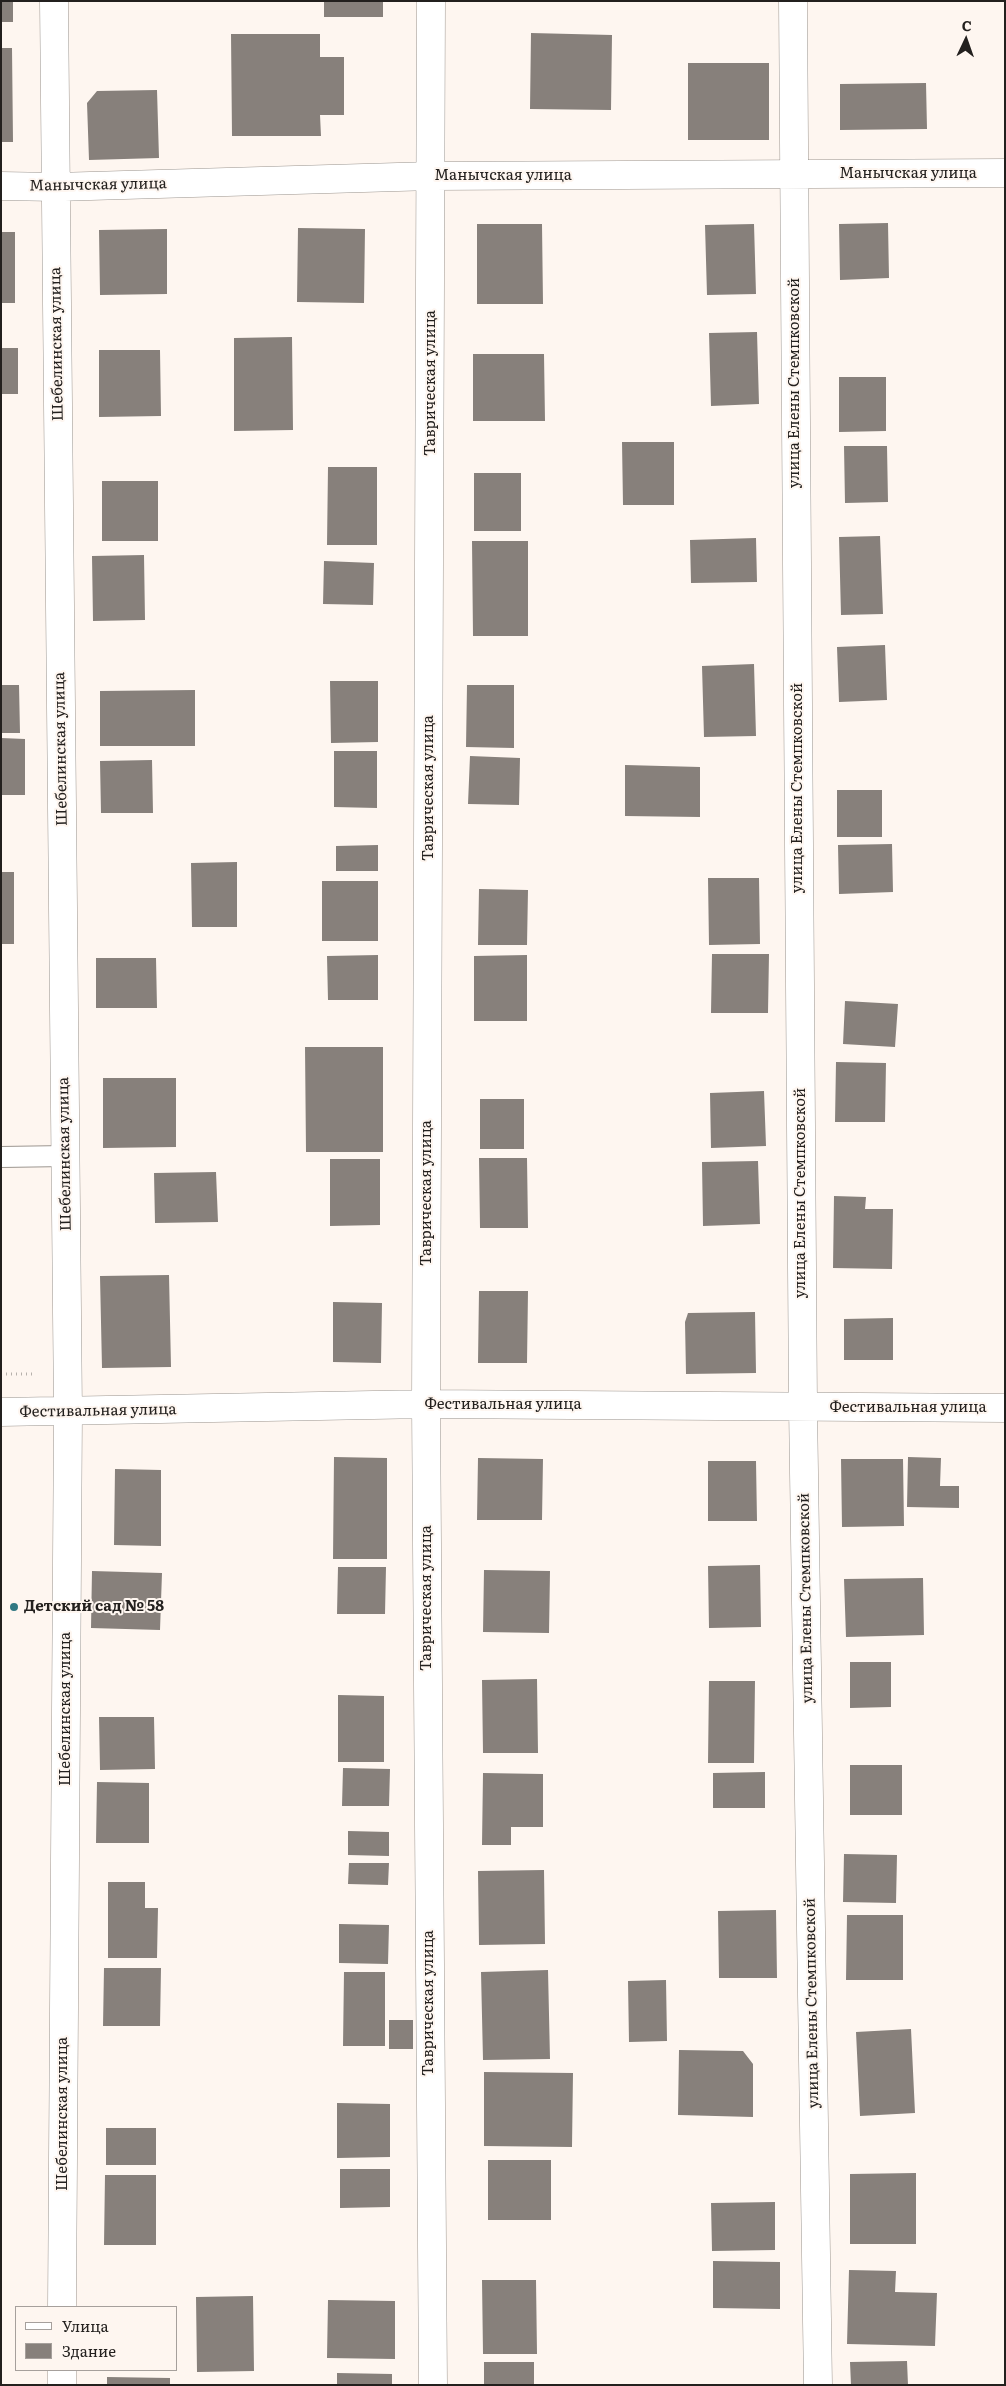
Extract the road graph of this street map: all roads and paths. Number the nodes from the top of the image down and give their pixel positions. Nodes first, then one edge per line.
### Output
1 (54, 1) edge
2 (432, 1) edge
3 (792, 1) edge
4 (1005, 173) edge
5 (793, 174) junction
6 (432, 176) junction
7 (1, 186) edge
8 (56, 187) junction
9 (66, 1156) junction
10 (1, 1157) edge
11 (426, 1404) junction
12 (803, 1407) junction
13 (1005, 1408) edge
14 (1, 1412) edge
15 (68, 1412) junction
16 (62, 2306) edge
17 (62, 2371) edge
18 (62, 2385) edge
19 (433, 2385) edge
20 (818, 2385) edge

1 - 8 street, Шебелинская улица
2 - 6 street, Таврическая улица
3 - 5 street, улица Елены Стемпковской
4 - 5 street, Манычская улица
5 - 6 street, Манычская улица
5 - 12 street, улица Елены Стемпковской
6 - 8 street, Манычская улица
6 - 11 street, Таврическая улица
7 - 8 street, Манычская улица
8 - 9 street, Шебелинская улица
9 - 10 lane
9 - 15 street, Шебелинская улица
11 - 12 street, Фестивальная улица
11 - 15 street, Фестивальная улица
11 - 19 street, Таврическая улица
12 - 13 street, Фестивальная улица
12 - 20 street, улица Елены Стемпковской
14 - 15 street, Фестивальная улица
15 - 16 street, Шебелинская улица
17 - 18 street

